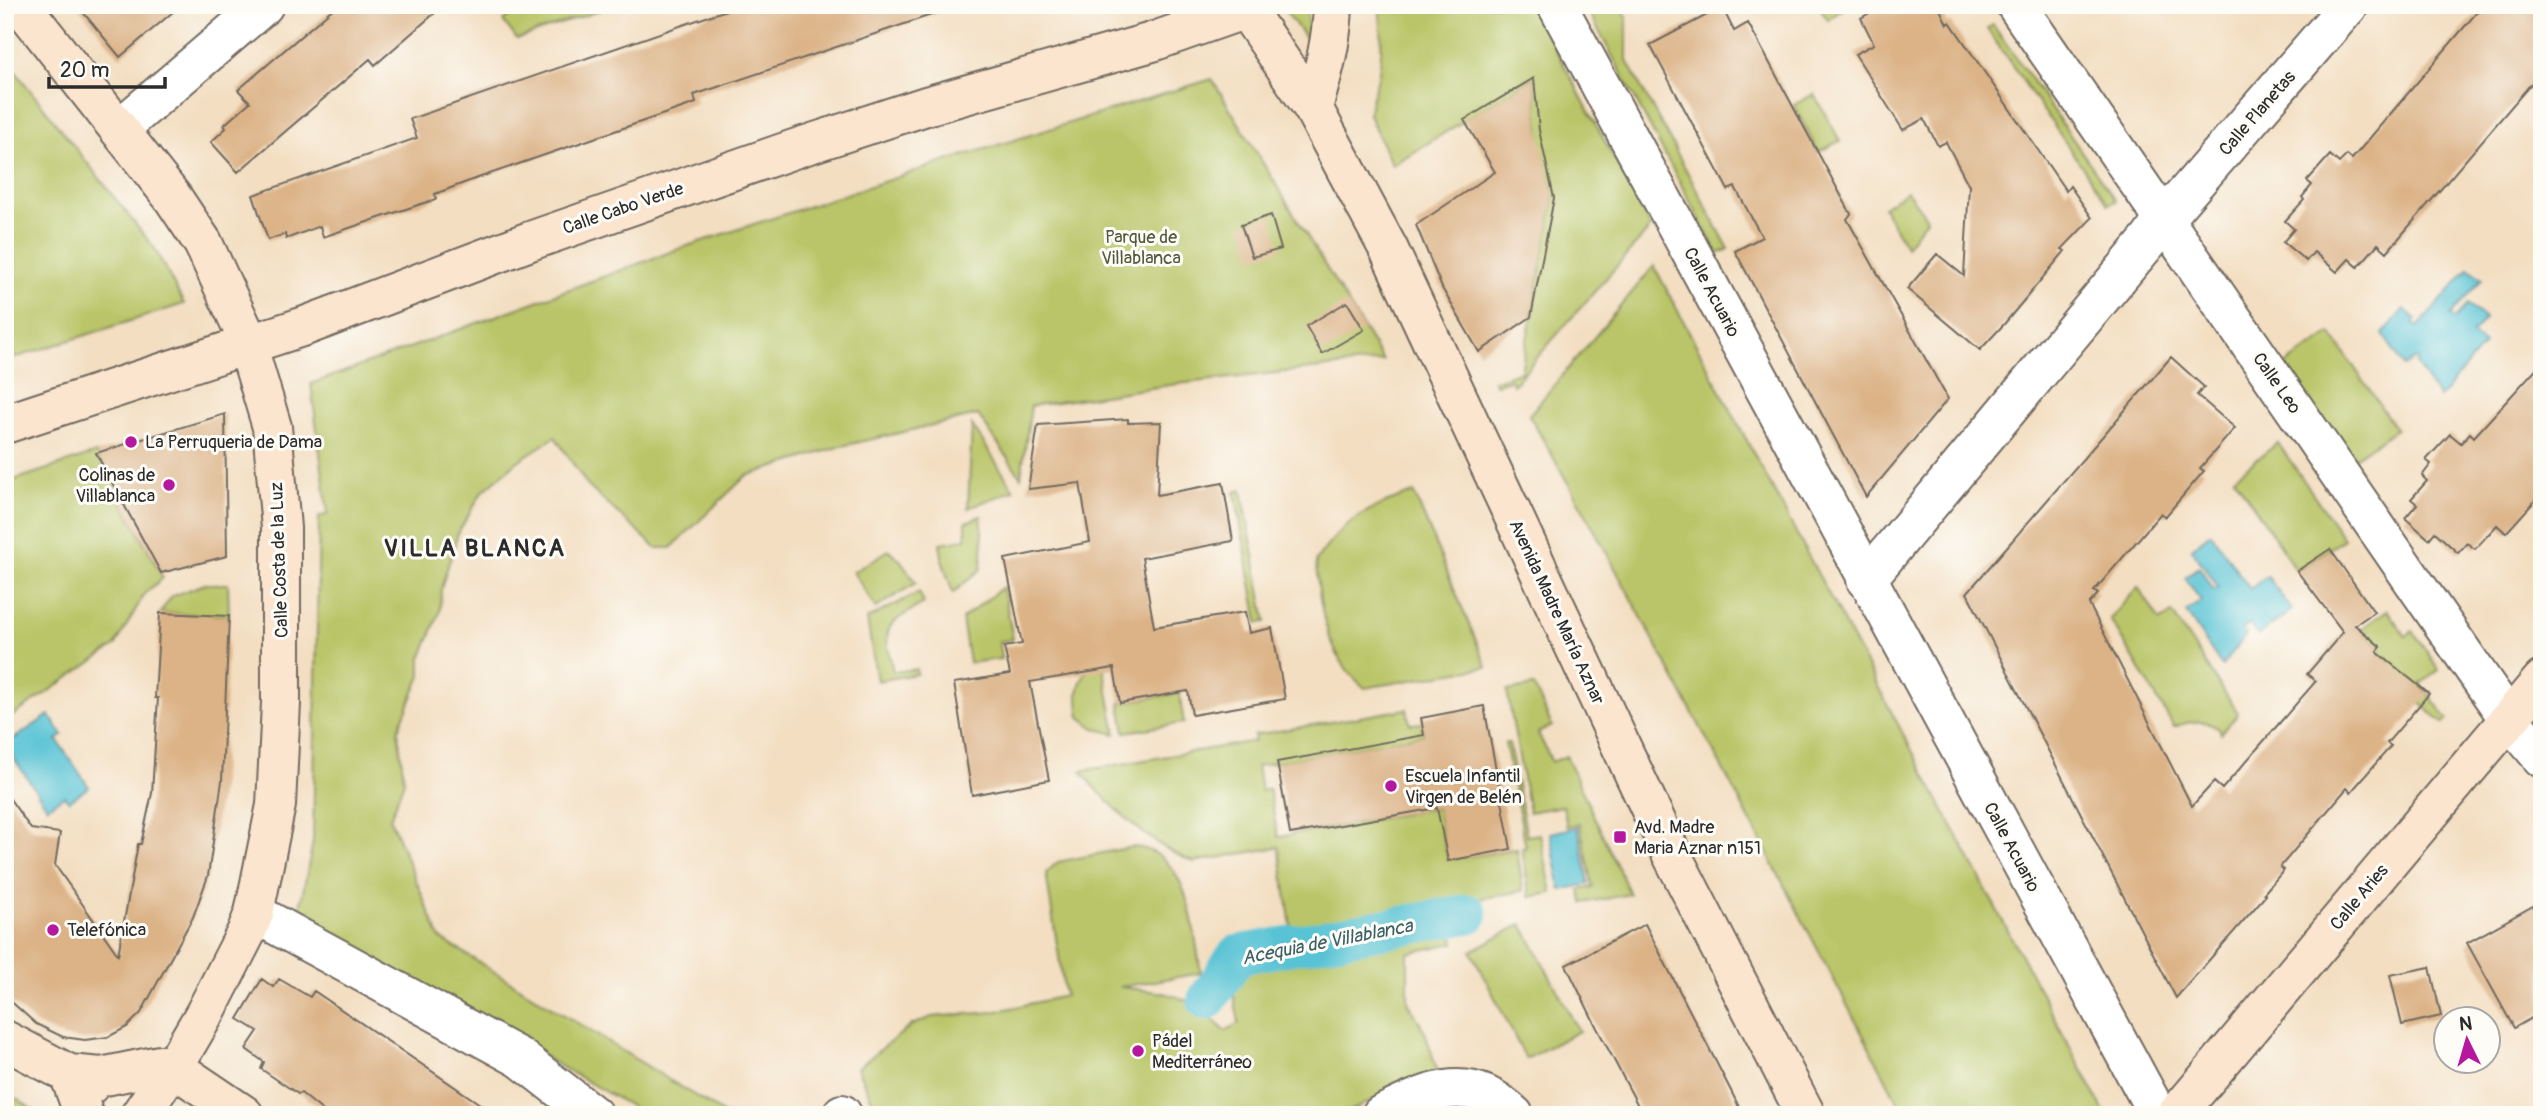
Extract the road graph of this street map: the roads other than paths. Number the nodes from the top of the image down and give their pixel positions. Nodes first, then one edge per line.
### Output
1 (21, 5) edge
2 (264, 5) edge
3 (1333, 5) edge
4 (1557, 5) edge
5 (2016, 5) edge
6 (2349, 5) edge
7 (1245, 7) edge
8 (1312, 107) junction
9 (119, 129) junction
10 (2163, 220) junction
11 (249, 345) junction
12 (5, 424) edge
13 (1866, 580) junction
14 (2542, 680) edge
15 (2509, 719) junction
16 (2542, 758) edge
17 (254, 913) junction
18 (5, 1040) edge
19 (173, 1066) junction
20 (69, 1074) junction
21 (141, 1113) edge
22 (84, 1115) edge
23 (244, 1115) edge
24 (593, 1115) edge
25 (1381, 1115) edge
26 (1514, 1115) edge
27 (1806, 1115) edge
28 (2158, 1115) edge
29 (2176, 1115) edge

1 - 9 street, Calle Costa de la Luz
2 - 9 street
3 - 8 street
4 - 13 street, Calle Acuario
5 - 10 street, Calle Leo
6 - 10 street, Calle Planetas
7 - 8 street, Avenida Madre María Aznar
7 - 11 street, Calle Cabo Verde
8 - 27 street, Avenida Madre María Aznar
9 - 11 street, Calle Costa de la Luz
10 - 13 street
10 - 15 street, Calle Leo
11 - 12 street, Calle Cabo Verde
11 - 17 street, Calle Costa de la Luz
13 - 28 street, Calle Acuario
14 - 15 street, Calle Aries
15 - 16 street, Calle Leo
15 - 29 street, Calle Aries
17 - 19 street, Calle Costa de la Luz
17 - 24 street
18 - 20 street
19 - 20 street
19 - 21 street, Calle Costa de la Luz
19 - 23 street
20 - 21 street
20 - 22 street
25 - 26 street

